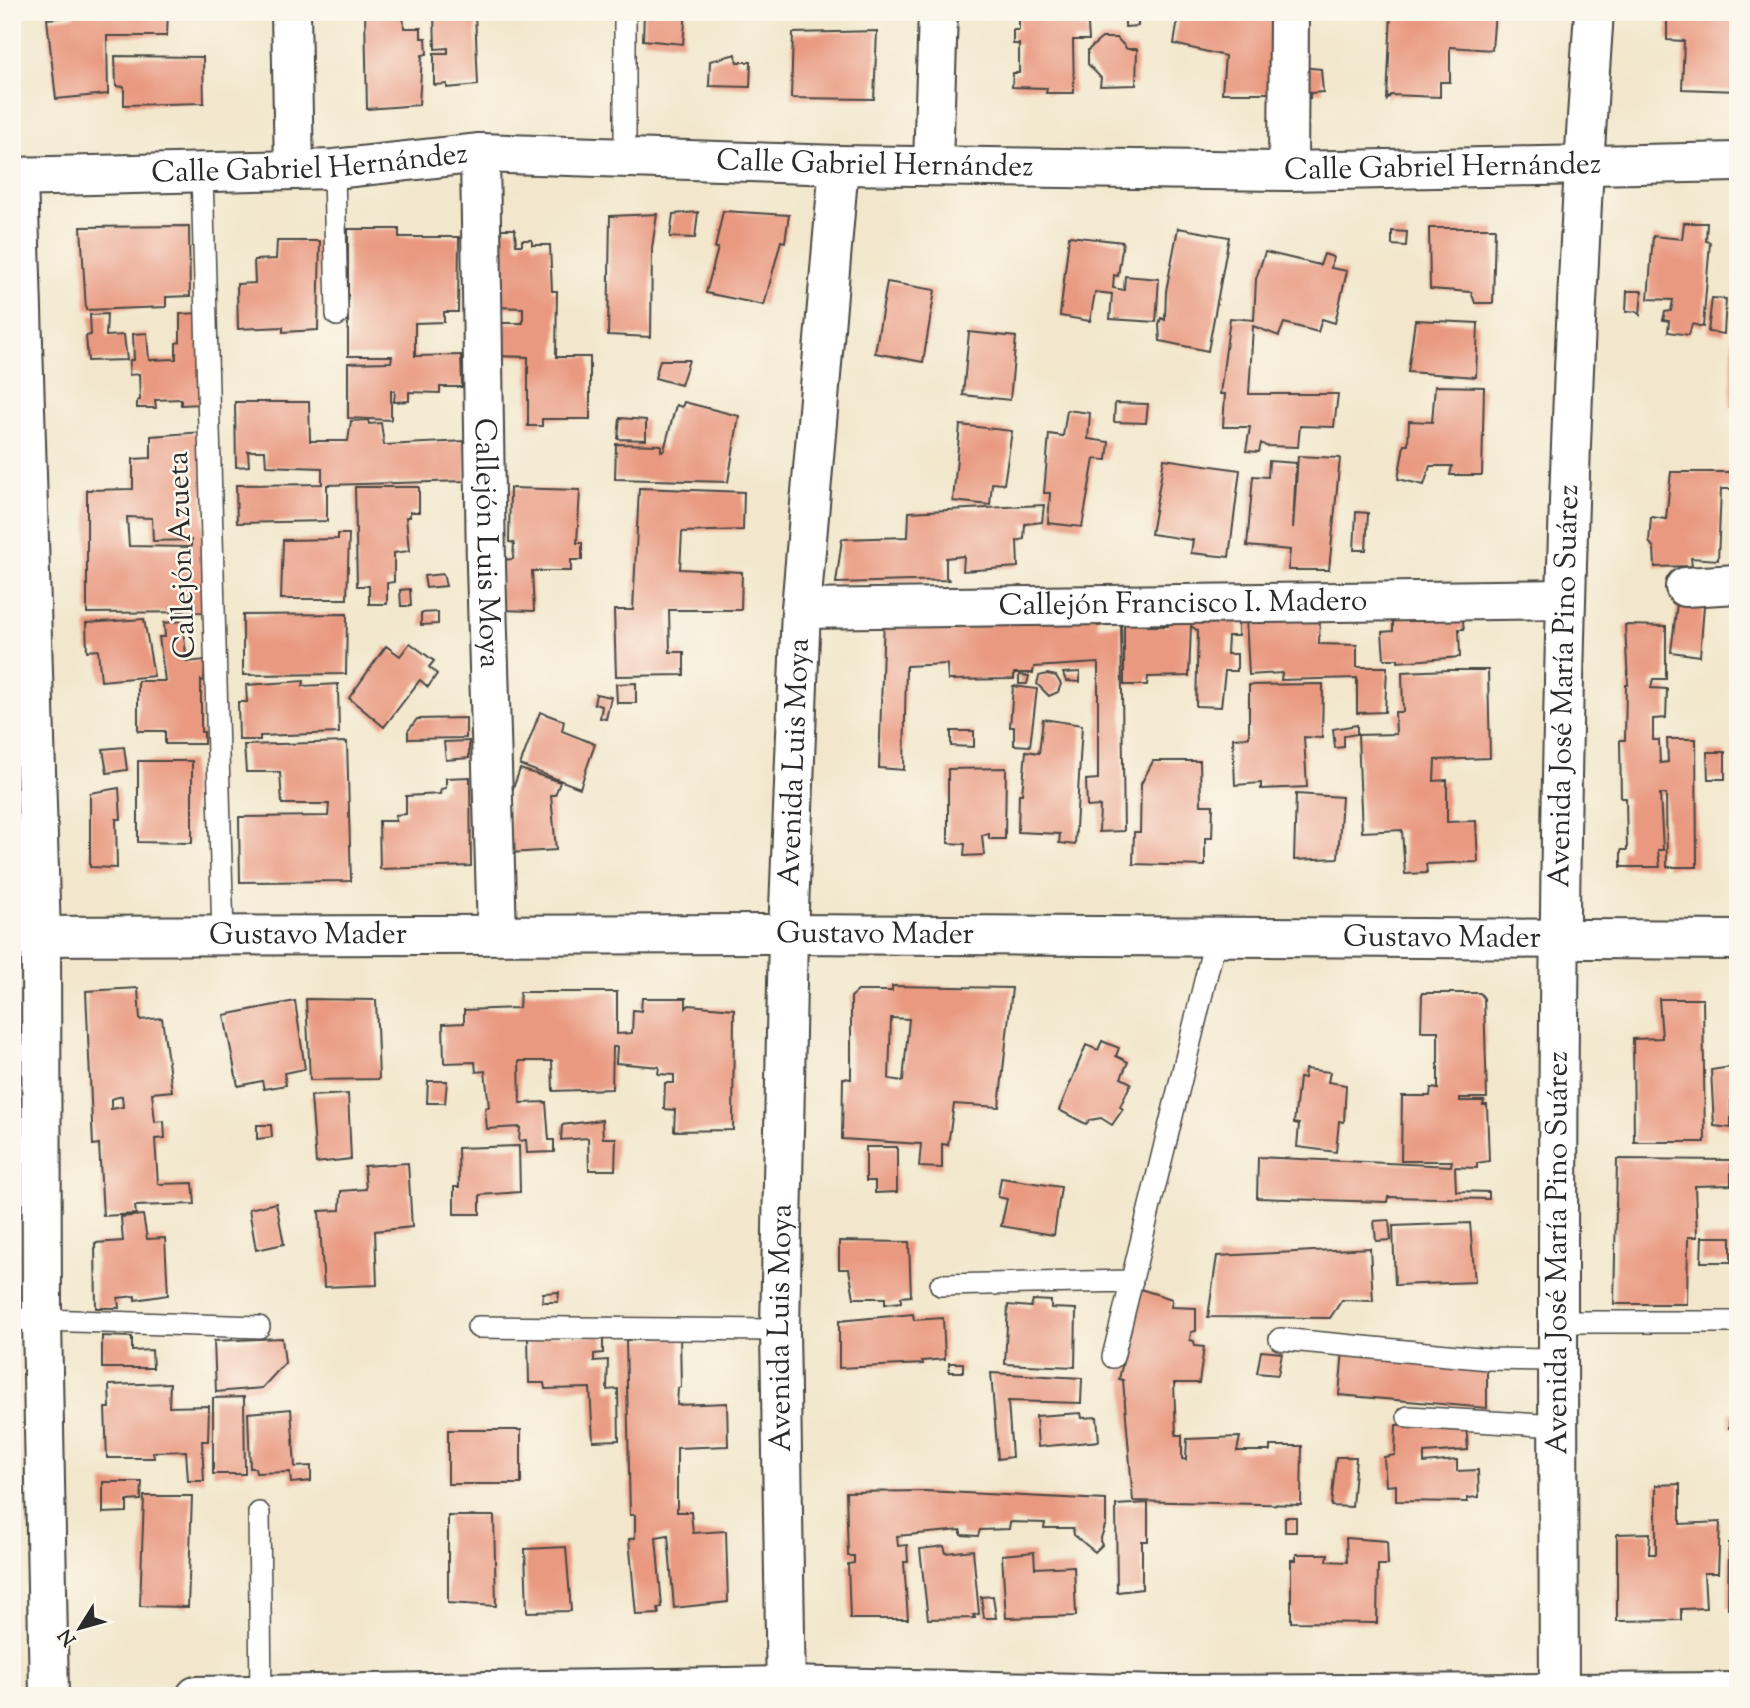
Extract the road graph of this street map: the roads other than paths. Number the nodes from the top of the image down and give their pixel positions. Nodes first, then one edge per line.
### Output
1 (291, 12) edge
2 (625, 12) edge
3 (938, 12) edge
4 (1289, 12) edge
5 (1594, 12) edge
6 (480, 153) junction
7 (625, 158) junction
8 (1738, 162) edge
9 (1584, 163) junction
10 (839, 164) junction
11 (933, 164) junction
12 (334, 169) junction
13 (294, 170) junction
14 (1288, 171) junction
15 (202, 173) junction
16 (15, 178) edge
17 (337, 315) dead end
18 (1738, 584) edge
19 (1685, 587) dead end
20 (1565, 599) junction
21 (801, 609) junction
22 (497, 933) junction
23 (788, 934) junction
24 (27, 936) edge
25 (223, 936) junction
26 (1216, 936) junction
27 (1738, 940) edge
28 (1560, 941) junction
29 (1132, 1281) junction
30 (941, 1285) dead end
31 (27, 1319) edge
32 (1559, 1322) junction
33 (1738, 1322) edge
34 (259, 1327) dead end
35 (478, 1327) dead end
36 (780, 1330) junction
37 (1280, 1339) dead end
38 (1113, 1357) dead end
39 (1557, 1360) junction
40 (1408, 1417) dead end
41 (1558, 1426) junction
42 (259, 1514) dead end
43 (786, 1691) edge
44 (1738, 1692) edge
45 (420, 1694) edge
46 (261, 1695) edge
47 (1559, 1695) edge
48 (49, 1696) edge
49 (196, 1696) edge
50 (1166, 1696) edge

1 - 13 street
2 - 7 lane
3 - 11 street
4 - 14 street
5 - 9 street, Avenida José María Pino Suárez
6 - 7 street, Calle Gabriel Hernández
6 - 12 street, Calle Gabriel Hernández
6 - 22 street, Callejón Luis Moya
7 - 10 street, Calle Gabriel Hernández
8 - 9 street, Calle Gabriel Hernández
9 - 14 street, Calle Gabriel Hernández
9 - 20 street, Avenida José María Pino Suárez
10 - 11 street, Calle Gabriel Hernández
10 - 21 street, Avenida Luis Moya
11 - 14 street, Calle Gabriel Hernández
12 - 13 street, Calle Gabriel Hernández
12 - 17 lane
13 - 15 street, Calle Gabriel Hernández
15 - 16 street, Calle Gabriel Hernández
15 - 25 lane, Callejón Azueta
16 - 24 street
18 - 19 street
20 - 21 street, Callejón Francisco I. Madero
20 - 28 street, Avenida José María Pino Suárez
21 - 23 street, Avenida Luis Moya
22 - 23 street, Gustavo Mader
22 - 25 street, Gustavo Mader
23 - 26 street, Gustavo Mader
23 - 36 street, Avenida Luis Moya
24 - 25 street, Gustavo Mader
24 - 31 street
26 - 28 street, Gustavo Mader
26 - 29 lane
27 - 28 street, Gustavo Mader
28 - 32 street, Avenida José María Pino Suárez
29 - 30 lane
29 - 38 lane
31 - 34 lane
31 - 48 street
32 - 33 lane
32 - 39 street, Avenida José María Pino Suárez
35 - 36 lane
36 - 43 street, Avenida Luis Moya
37 - 39 lane
39 - 41 street, Avenida José María Pino Suárez
40 - 41 lane
41 - 47 street, Avenida José María Pino Suárez
42 - 46 lane
43 - 45 street
43 - 50 street
44 - 47 street
45 - 46 street
46 - 49 street
47 - 50 street

